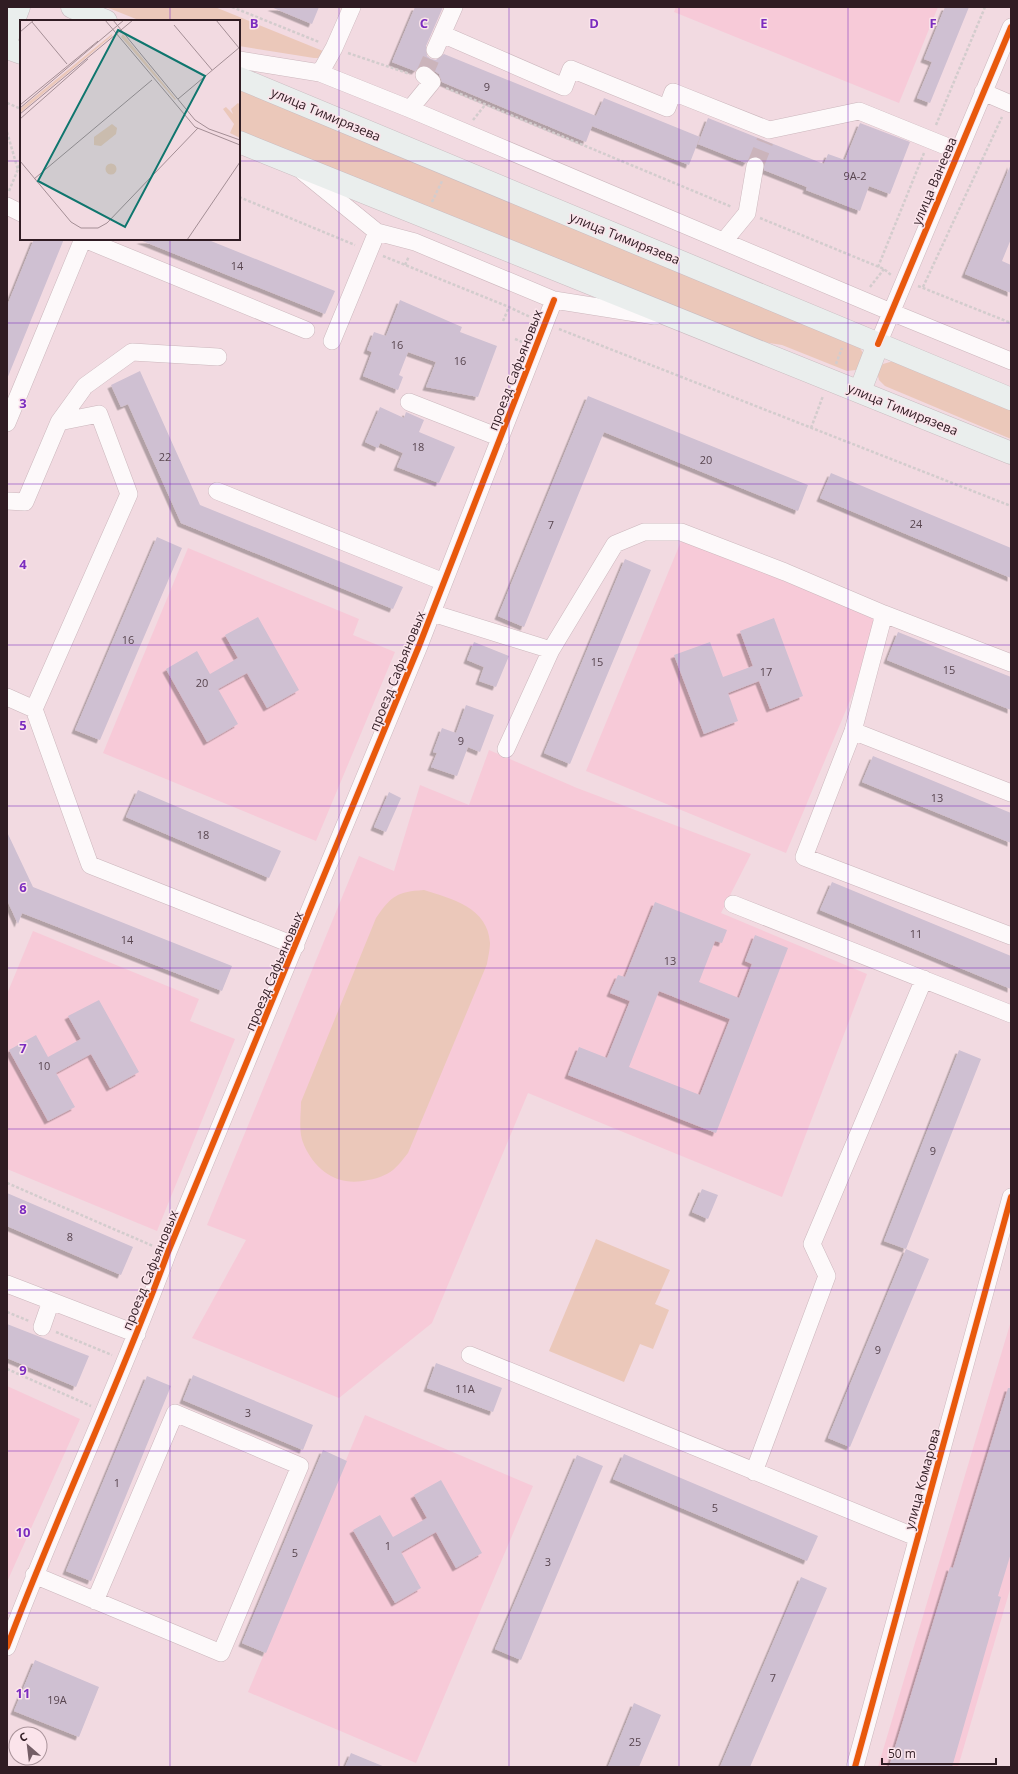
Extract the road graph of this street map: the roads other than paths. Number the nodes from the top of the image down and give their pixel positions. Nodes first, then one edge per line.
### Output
1 (19, 7) edge
2 (72, 7) edge
3 (352, 7) edge
4 (454, 7) edge
5 (104, 20) edge
6 (1011, 27) edge
7 (442, 34) junction
8 (7, 39) edge
9 (7, 48) edge
10 (435, 50) tunnel mouth
11 (20, 53) edge
12 (240, 60) edge
13 (320, 73) junction
14 (240, 78) edge
15 (428, 79) tunnel mouth
16 (983, 92) junction
17 (1010, 103) edge
18 (410, 109) junction
19 (240, 142) edge
20 (958, 151) junction
21 (290, 162) junction
22 (755, 166) tunnel mouth
23 (7, 206) edge
24 (20, 212) edge
25 (377, 232) junction
26 (84, 240) edge
27 (86, 240) edge
28 (724, 241) junction
29 (554, 300) junction
30 (891, 312) junction
31 (684, 320) junction
32 (306, 330) dead end
33 (332, 340) dead end
34 (878, 344) junction
35 (218, 357) dead end
36 (1011, 361) edge
37 (860, 391) junction
38 (1011, 398) edge
39 (409, 402) dead end
40 (59, 422) junction
41 (7, 423) edge
42 (500, 438) junction
43 (1011, 453) edge
44 (217, 491) dead end
45 (7, 501) edge
46 (444, 582) junction
47 (432, 613) junction
48 (884, 614) junction
49 (551, 650) junction
50 (1011, 663) edge
51 (7, 697) edge
52 (34, 709) junction
53 (853, 731) junction
54 (506, 749) dead end
55 (1011, 793) edge
56 (733, 904) dead end
57 (1011, 936) edge
58 (296, 946) junction
59 (924, 979) junction
60 (1011, 1014) edge
61 (1011, 1197) edge
62 (7, 1284) edge
63 (51, 1301) junction
64 (42, 1327) road end
65 (137, 1334) junction
66 (470, 1355) dead end
67 (754, 1472) junction
68 (918, 1538) junction
69 (34, 1576) junction
70 (96, 1601) junction
71 (7, 1647) edge
72 (854, 1767) edge

1 - 8 main road
2 - 5 main road
3 - 13 street
4 - 7 street
6 - 16 street, улица Ванеева
7 - 10 street
7 - 20 street
9 - 11 main road
12 - 13 street
13 - 18 street
14 - 34 main road, улица Тимирязева
15 - 18 street
16 - 17 street
16 - 20 street, улица Ванеева
18 - 28 street
19 - 21 main road, улица Тимирязева
20 - 30 street, улица Ванеева
21 - 25 street
21 - 31 main road, улица Тимирязева
22 - 28 street
23 - 24 street
25 - 29 street
25 - 33 street
26 - 41 street
27 - 32 street
28 - 30 street
29 - 31 street
29 - 42 street, проезд Сафьяновых
30 - 34 street, улица Ванеева
30 - 36 street
31 - 37 main road, улица Тимирязева
34 - 37 main road
34 - 38 main road, улица Тимирязева
35 - 40 street
37 - 43 main road, улица Тимирязева
39 - 42 street
40 - 45 street
40 - 52 street
42 - 46 street, проезд Сафьяновых
44 - 46 street
46 - 47 street, проезд Сафьяновых
47 - 49 street
47 - 58 street, проезд Сафьяновых
48 - 49 street
48 - 50 street
48 - 53 street
49 - 54 street
51 - 52 street
52 - 58 street
53 - 55 street
53 - 57 street
56 - 59 street
58 - 65 street, проезд Сафьяновых
59 - 60 street
59 - 67 street
61 - 68 street, улица Комарова
62 - 63 street
63 - 64 street
63 - 65 street
65 - 69 street, проезд Сафьяновых
66 - 67 street
67 - 68 street
68 - 72 street, улица Комарова
69 - 70 street
69 - 71 street, проезд Сафьяновых
70 - 70 street

